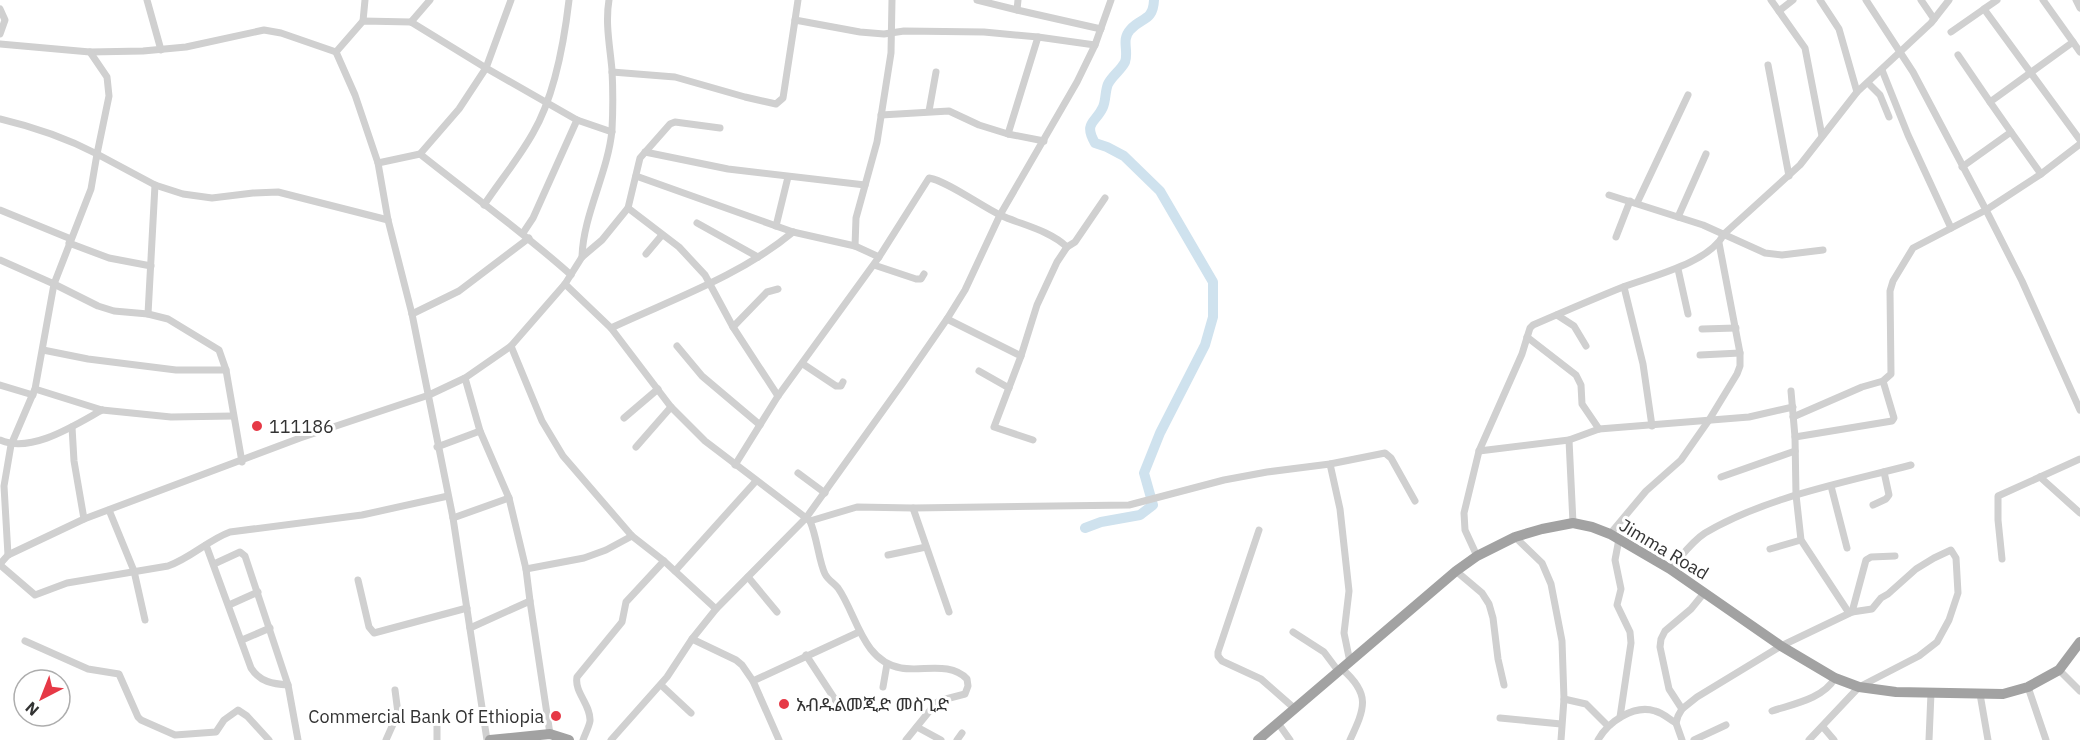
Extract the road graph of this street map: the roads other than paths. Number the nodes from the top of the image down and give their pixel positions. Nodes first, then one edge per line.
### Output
1 (147, 0) edge
2 (365, 0) edge
3 (430, 0) edge
4 (511, 0) edge
5 (569, 0) edge
6 (609, 0) edge
7 (798, 0) edge
8 (892, 0) edge
9 (977, 0) edge
10 (1018, 0) edge
11 (1111, 0) edge
12 (1772, 0) edge
13 (1793, 0) edge
14 (1820, 0) edge
15 (1866, 0) edge
16 (1921, 0) edge
17 (1949, 0) edge
18 (1996, 0) edge
19 (2043, 0) edge
20 (2076, 0) edge
21 (2080, 8) edge
22 (0, 9) edge
23 (1984, 9) junction
24 (1017, 10) junction
25 (1779, 11) junction
26 (1934, 19) junction
27 (795, 20) junction
28 (363, 21) junction
29 (411, 22) junction
30 (1101, 29) junction
31 (1951, 32) dead end
32 (891, 33) junction
33 (0, 34) edge
34 (1038, 37) junction
35 (2073, 42) junction
36 (0, 44) edge
37 (1095, 45) junction
38 (161, 50) junction
39 (90, 52) junction
40 (336, 52) junction
41 (2080, 52) edge
42 (1901, 53) junction
43 (1958, 55) dead end
44 (1768, 65) dead end
45 (486, 68) junction
46 (1882, 70) junction
47 (612, 72) junction
48 (936, 72) dead end
49 (2032, 72) junction
50 (1868, 83) junction
51 (1857, 92) junction
52 (1688, 95) dead end
53 (546, 102) junction
54 (1990, 102) junction
55 (929, 111) junction
56 (881, 115) junction
57 (1889, 117) dead end
58 (0, 119) edge
59 (577, 120) junction
60 (720, 128) dead end
61 (612, 132) junction
62 (2011, 132) junction
63 (1008, 134) junction
64 (1822, 136) junction
65 (1044, 141) junction
66 (2080, 142) edge
67 (645, 152) junction
68 (97, 154) junction
69 (420, 154) junction
70 (1706, 154) dead end
71 (378, 163) junction
72 (1962, 167) junction
73 (2041, 174) junction
74 (636, 176) junction
75 (1789, 176) junction
76 (788, 177) junction
77 (155, 185) junction
78 (865, 185) junction
79 (1609, 195) dead end
80 (1105, 198) dead end
81 (1633, 202) junction
82 (484, 205) junction
83 (628, 208) junction
84 (0, 210) edge
85 (1986, 210) junction
86 (1000, 215) junction
87 (1678, 217) junction
88 (388, 220) junction
89 (697, 224) dead end
90 (776, 226) junction
91 (1951, 228) junction
92 (793, 232) junction
93 (1724, 234) junction
94 (526, 235) junction
95 (662, 235) junction
96 (1616, 237) dead end
97 (70, 241) junction
98 (1719, 243) junction
99 (855, 246) junction
100 (1067, 247) junction
101 (1823, 250) dead end
102 (646, 254) dead end
103 (879, 256) junction
104 (582, 257) junction
105 (758, 257) junction
106 (0, 260) edge
107 (874, 265) junction
108 (152, 266) junction
109 (1678, 269) junction
110 (924, 274) dead end
111 (571, 275) junction
112 (54, 284) junction
113 (565, 284) junction
114 (711, 284) junction
115 (1624, 287) junction
116 (778, 289) dead end
117 (148, 314) junction
118 (412, 314) junction
119 (1688, 314) dead end
120 (1557, 315) junction
121 (947, 319) junction
122 (733, 327) junction
123 (611, 328) junction
124 (1702, 328) dead end
125 (1736, 328) junction
126 (1527, 337) junction
127 (511, 346) junction
128 (677, 346) dead end
129 (1586, 346) dead end
130 (43, 350) junction
131 (1740, 353) junction
132 (1700, 355) dead end
133 (1021, 356) junction
134 (803, 364) junction
135 (226, 370) junction
136 (979, 371) dead end
137 (465, 378) junction
138 (1883, 381) junction
139 (843, 382) dead end
140 (0, 385) edge
141 (1009, 388) junction
142 (658, 389) junction
143 (1791, 391) dead end
144 (34, 392) junction
145 (429, 395) junction
146 (778, 396) junction
147 (671, 407) junction
148 (1792, 407) junction
149 (102, 410) junction
150 (2080, 410) edge
151 (233, 416) junction
152 (1793, 417) junction
153 (624, 418) dead end
154 (1709, 420) junction
155 (760, 425) junction
156 (1652, 426) junction
157 (72, 427) junction
158 (1599, 429) junction
159 (480, 431) junction
160 (1795, 437) junction
161 (0, 440) edge
162 (1033, 440) dead end
163 (1569, 440) junction
164 (11, 445) junction
165 (437, 447) junction
166 (636, 447) dead end
167 (1479, 451) junction
168 (1795, 451) junction
169 (2080, 459) edge
170 (242, 462) junction
171 (1330, 464) junction
172 (735, 465) junction
173 (1911, 465) dead end
174 (1884, 472) junction
175 (798, 473) dead end
176 (1721, 477) dead end
177 (2040, 477) junction
178 (756, 481) junction
179 (1831, 486) junction
180 (825, 494) junction
181 (1796, 495) junction
182 (448, 496) junction
183 (508, 498) junction
184 (1415, 501) dead end
185 (1873, 505) dead end
186 (913, 508) junction
187 (109, 510) junction
188 (2080, 513) edge
189 (453, 518) junction
190 (84, 519) junction
191 (808, 520) junction
192 (1573, 523) junction
193 (1259, 530) dead end
194 (632, 536) junction
195 (1515, 537) junction
196 (1614, 537) junction
197 (1801, 540) junction
198 (206, 545) junction
199 (926, 547) junction
200 (1847, 548) dead end
201 (1770, 549) dead end
202 (8, 555) junction
203 (888, 555) dead end
204 (1477, 556) junction
205 (1895, 556) dead end
206 (2002, 559) dead end
207 (664, 561) junction
208 (214, 564) junction
209 (0, 565) edge
210 (526, 569) junction
211 (1670, 569) junction
212 (134, 571) junction
213 (675, 571) junction
214 (1456, 571) junction
215 (748, 577) junction
216 (358, 580) dead end
217 (258, 592) junction
218 (1704, 592) junction
219 (530, 601) junction
220 (229, 605) junction
221 (467, 608) junction
222 (716, 609) junction
223 (777, 612) dead end
224 (949, 612) dead end
225 (1850, 613) junction
226 (144, 620) dead end
227 (270, 628) junction
228 (470, 628) junction
229 (859, 632) junction
230 (1293, 632) dead end
231 (692, 639) junction
232 (242, 640) junction
233 (25, 641) dead end
234 (2080, 642) edge
235 (1781, 646) junction
236 (806, 655) junction
237 (887, 664) junction
238 (1344, 668) junction
239 (2059, 670) junction
240 (1835, 678) junction
241 (753, 681) junction
242 (288, 685) junction
243 (661, 685) junction
244 (1504, 685) dead end
245 (883, 687) dead end
246 (1859, 687) junction
247 (2028, 687) junction
248 (395, 690) dead end
249 (2080, 691) edge
250 (1931, 693) junction
251 (1980, 694) junction
252 (1564, 699) junction
253 (836, 701) dead end
254 (1294, 708) junction
255 (1682, 709) junction
256 (1772, 711) dead end
257 (691, 714) dead end
258 (1620, 717) junction
259 (1500, 718) dead end
260 (426, 720) dead end
261 (1278, 723) junction
262 (1676, 723) junction
263 (1561, 724) junction
264 (1726, 725) dead end
265 (1608, 726) junction
266 (917, 727) junction
267 (1823, 727) junction
268 (962, 733) dead end
269 (554, 737) edge
270 (269, 740) edge
271 (298, 740) edge
272 (386, 740) edge
273 (436, 740) edge
274 (489, 740) edge
275 (569, 740) edge
276 (583, 740) edge
277 (611, 740) edge
278 (779, 740) edge
279 (906, 740) edge
280 (941, 740) edge
281 (957, 740) edge
282 (1258, 740) edge
283 (1290, 740) edge
284 (1350, 740) edge
285 (1561, 740) edge
286 (1598, 740) edge
287 (1682, 740) edge
288 (1694, 740) edge
289 (1809, 740) edge
290 (1834, 740) edge
291 (1929, 740) edge
292 (1988, 740) edge
293 (2046, 740) edge

1 - 38 street
2 - 28 street
3 - 29 street
4 - 45 street
5 - 53 street
6 - 47 street
7 - 27 street
8 - 32 street
9 - 24 street
10 - 24 street
11 - 30 street
12 - 25 street
13 - 25 street
14 - 51 street
15 - 42 street
16 - 26 street
17 - 26 street
18 - 23 street
19 - 35 street
20 - 21 street
22 - 33 street
23 - 31 street
23 - 49 street
24 - 30 street
25 - 64 street
26 - 42 street
27 - 32 street
27 - 47 street
28 - 29 street
28 - 40 street
29 - 45 street
30 - 37 street
32 - 34 street
32 - 56 street
34 - 37 street
34 - 63 street
35 - 41 street
35 - 49 street
36 - 39 street
37 - 65 street
38 - 39 street
38 - 40 street
39 - 68 street
40 - 71 street
42 - 46 street
42 - 72 street
43 - 54 street
44 - 75 street
45 - 53 street
45 - 69 street
46 - 50 street
46 - 91 street
47 - 61 street
48 - 55 street
49 - 54 street
49 - 66 street
50 - 51 street
50 - 57 street
51 - 64 street
52 - 81 street
53 - 59 street
53 - 82 street
54 - 62 street
55 - 56 street
55 - 63 street
56 - 78 street
58 - 68 street
59 - 61 street
59 - 94 street
60 - 67 street
61 - 104 street
62 - 72 street
62 - 73 street
63 - 65 street
64 - 75 street
65 - 86 street
66 - 73 street
67 - 74 street
67 - 76 street
68 - 77 street
68 - 97 street
69 - 71 street
69 - 82 street
70 - 87 street
71 - 88 street
72 - 85 street
73 - 85 street
74 - 83 street
74 - 90 street
75 - 93 street
76 - 78 street
76 - 90 street
77 - 88 street
77 - 108 street
78 - 99 street
79 - 81 street
80 - 100 street
81 - 87 street
81 - 96 street
82 - 94 street
83 - 95 street
83 - 104 street
84 - 97 street
85 - 91 street
85 - 150 street
86 - 100 street
86 - 103 street
86 - 121 street
87 - 93 street
88 - 118 street
89 - 105 street
90 - 92 street
91 - 138 street
92 - 99 street
92 - 105 street
93 - 98 street
93 - 101 street
94 - 111 street
94 - 118 street
95 - 102 street
95 - 114 street
97 - 108 street
97 - 112 street
98 - 109 street
98 - 125 street
99 - 103 street
100 - 133 street
103 - 107 street
104 - 111 street
105 - 114 street
106 - 112 street
107 - 110 street
107 - 134 street
108 - 117 street
109 - 115 street
109 - 119 street
111 - 113 street
112 - 117 street
112 - 130 street
113 - 123 street
113 - 127 street
114 - 122 street
114 - 123 street
115 - 120 street
115 - 156 street
116 - 122 street
117 - 135 street
118 - 145 street
120 - 126 street
120 - 129 street
121 - 133 street
121 - 180 street
122 - 146 street
123 - 142 street
124 - 125 street
125 - 131 street
126 - 158 street
126 - 167 street
127 - 137 street
127 - 194 street
128 - 155 street
130 - 135 street
130 - 144 street
131 - 132 street
131 - 154 street
133 - 141 street
134 - 139 street
134 - 146 street
135 - 151 street
136 - 141 street
137 - 145 street
137 - 159 street
138 - 152 street
138 - 160 street
140 - 144 street
141 - 162 street
142 - 147 street
142 - 153 street
143 - 148 street
144 - 149 street
144 - 164 street
145 - 165 street
145 - 170 street
146 - 155 street
147 - 166 street
147 - 172 street
148 - 152 street
148 - 154 street
149 - 151 street
149 - 157 street
151 - 170 street
152 - 160 street
154 - 156 street
154 - 196 street
155 - 172 street
156 - 158 street
157 - 164 street
157 - 190 street
158 - 163 street
159 - 165 street
159 - 183 street
160 - 168 street
161 - 164 street
163 - 167 street
163 - 192 street
164 - 202 street
165 - 182 street
167 - 204 street
168 - 176 street
168 - 181 street
169 - 177 street
170 - 187 street
171 - 184 street
171 - 186 street
171 - 238 street
172 - 178 street
173 - 174 street
174 - 179 street
174 - 185 street
175 - 180 street
177 - 188 street
177 - 206 street
178 - 191 street
178 - 213 street
179 - 181 street
179 - 200 street
180 - 191 street
181 - 197 street
181 - 211 street
182 - 189 street
182 - 198 street
183 - 189 street
183 - 210 street
186 - 191 street
186 - 199 street
187 - 190 street
187 - 212 street
189 - 221 street
190 - 202 street
191 - 215 street
191 - 229 street
192 - 195 highway, Jimma Road
192 - 196 highway, Jimma Road
193 - 254 street
194 - 207 street
194 - 210 street
195 - 204 highway, Jimma Road
195 - 252 street
196 - 211 highway, Jimma Road
196 - 258 street
197 - 201 street
197 - 225 street
198 - 208 street
198 - 212 street
199 - 203 street
199 - 224 street
202 - 209 street
204 - 214 highway, Jimma Road
205 - 225 street
207 - 213 street
207 - 276 street
208 - 217 street
208 - 220 street
209 - 212 street
210 - 219 street
211 - 218 highway, Jimma Road
212 - 226 street
213 - 222 street
214 - 238 highway, Jimma Road
214 - 244 street
215 - 222 street
215 - 223 street
216 - 221 street
217 - 220 street
217 - 227 street
218 - 235 highway, Jimma Road
218 - 255 street
219 - 228 street
219 - 269 street
220 - 232 street
221 - 228 street
222 - 231 street
225 - 235 street
225 - 246 street
227 - 232 street
227 - 242 street
228 - 274 street
229 - 236 street
229 - 237 street
230 - 238 street
231 - 241 street
231 - 243 street
232 - 242 street
233 - 270 street
234 - 239 highway, Jimma Road
235 - 240 highway, Jimma Road
235 - 255 street
236 - 241 street
236 - 253 street
237 - 245 street
237 - 266 street
238 - 254 highway, Jimma Road
238 - 284 street
239 - 247 highway, Jimma Road
239 - 249 street
240 - 246 highway, Jimma Road
240 - 256 street
241 - 278 street
242 - 271 street
243 - 257 street
243 - 277 street
246 - 250 highway, Jimma Road
246 - 267 street
247 - 251 highway, Jimma Road
247 - 293 street
248 - 272 street
250 - 251 highway, Jimma Road
250 - 291 street
251 - 292 street
252 - 263 street
252 - 265 street
254 - 261 highway, Jimma Road
255 - 262 street
258 - 262 street
258 - 265 street
259 - 263 street
260 - 273 street
261 - 282 highway, Jimma Road
261 - 283 street
262 - 287 street
263 - 285 street
264 - 288 street
265 - 286 street
266 - 279 street
266 - 280 street
267 - 289 street
267 - 290 street
268 - 281 street
269 - 274 highway
269 - 275 highway

